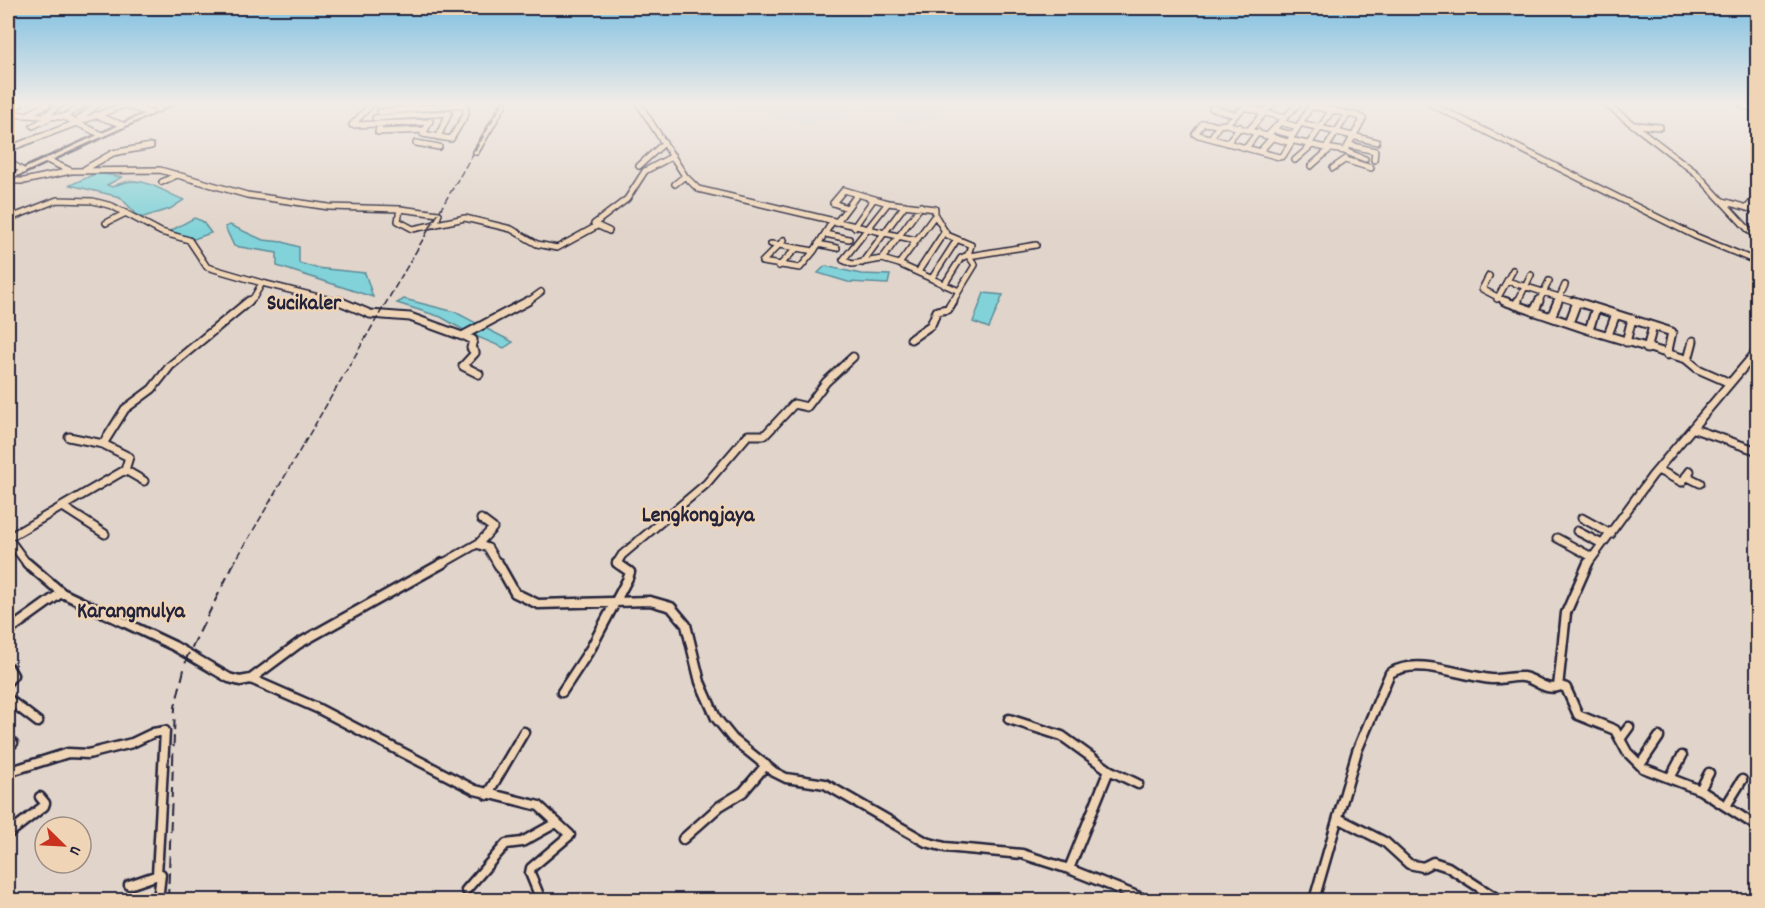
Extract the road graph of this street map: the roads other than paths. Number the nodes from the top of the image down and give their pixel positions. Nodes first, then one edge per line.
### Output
1 (77, 146) edge
2 (149, 146) edge
3 (479, 146) edge
4 (660, 146) edge
5 (666, 146) edge
6 (1240, 146) edge
7 (1263, 146) edge
8 (1289, 146) edge
9 (1308, 146) edge
10 (1321, 146) edge
11 (1348, 146) edge
12 (1354, 146) edge
13 (1516, 146) edge
14 (1661, 146) edge
15 (1246, 148) joint
16 (1328, 148) junction
17 (1261, 150) junction
18 (1344, 151) junction
19 (476, 152) dead end
20 (1350, 155) junction
21 (673, 156) junction
22 (1365, 159) dead end
23 (46, 160) junction
24 (1295, 160) dead end
25 (1345, 160) junction
26 (1374, 160) dead end
27 (8, 161) edge
28 (639, 166) dead end
29 (1311, 166) dead end
30 (1333, 168) dead end
31 (1371, 168) dead end
32 (83, 170) junction
33 (23, 171) junction
34 (71, 171) junction
35 (177, 175) junction
36 (685, 176) junction
37 (8, 180) edge
38 (162, 182) dead end
39 (675, 184) dead end
40 (857, 195) junction
41 (1758, 195) edge
42 (873, 200) junction
43 (1723, 201) junction
44 (888, 203) junction
45 (905, 205) junction
46 (921, 206) junction
47 (847, 208) junction
48 (1747, 208) junction
49 (400, 209) junction
50 (1758, 211) edge
51 (126, 213) junction
52 (934, 215) junction
53 (8, 219) edge
54 (106, 223) dead end
55 (834, 223) junction
56 (435, 225) junction
57 (597, 226) junction
58 (854, 227) junction
59 (868, 230) junction
60 (609, 231) dead end
61 (945, 231) junction
62 (885, 233) junction
63 (825, 234) junction
64 (900, 237) junction
65 (849, 238) dead end
66 (784, 240) dead end
67 (915, 240) junction
68 (1758, 240) edge
69 (956, 241) junction
70 (771, 244) dead end
71 (818, 244) junction
72 (1036, 244) dead end
73 (779, 245) junction
74 (797, 248) junction
75 (837, 248) dead end
76 (815, 251) junction
77 (969, 256) junction
78 (882, 259) junction
79 (762, 262) junction
80 (1758, 262) edge
81 (862, 263) junction
82 (899, 264) junction
83 (779, 266) junction
84 (756, 267) dead end
85 (1513, 270) dead end
86 (918, 272) junction
87 (1531, 275) dead end
88 (1489, 276) dead end
89 (932, 278) junction
90 (1507, 281) junction
91 (1549, 281) dead end
92 (262, 283) junction
93 (944, 285) junction
94 (1565, 285) dead end
95 (1525, 286) junction
96 (959, 291) junction
97 (541, 292) dead end
98 (1544, 292) junction
99 (307, 294) junction
100 (1560, 297) junction
101 (1497, 299) junction
102 (298, 300) dead end
103 (1577, 302) junction
104 (1515, 305) junction
105 (1596, 308) junction
106 (1534, 312) junction
107 (1616, 314) junction
108 (1551, 317) junction
109 (1632, 320) junction
110 (1569, 323) junction
111 (1653, 326) junction
112 (1589, 330) junction
113 (1608, 335) junction
114 (465, 336) junction
115 (911, 339) dead end
116 (1693, 341) dead end
117 (1626, 342) junction
118 (1647, 349) junction
119 (1758, 350) edge
120 (1667, 355) junction
121 (853, 357) dead end
122 (1688, 360) junction
123 (479, 374) dead end
124 (1731, 383) junction
125 (1694, 429) junction
126 (69, 436) dead end
127 (103, 444) junction
128 (1758, 451) edge
129 (125, 470) junction
130 (1658, 470) junction
131 (144, 481) dead end
132 (1700, 483) dead end
133 (63, 507) junction
134 (1582, 518) dead end
135 (481, 519) dead end
136 (1577, 531) dead end
137 (105, 534) dead end
138 (1611, 534) junction
139 (9, 537) edge
140 (1557, 538) dead end
141 (479, 543) junction
142 (1602, 544) junction
143 (1592, 557) junction
144 (61, 593) junction
145 (614, 601) junction
146 (8, 631) edge
147 (8, 667) edge
148 (251, 679) junction
149 (8, 681) edge
150 (1559, 685) junction
151 (562, 692) dead end
152 (8, 699) edge
153 (1009, 719) dead end
154 (38, 722) dead end
155 (1629, 727) dead end
156 (524, 732) dead end
157 (1659, 737) dead end
158 (1621, 738) junction
159 (1682, 756) dead end
160 (766, 765) junction
161 (1640, 765) junction
162 (1109, 770) junction
163 (8, 772) edge
164 (1708, 773) dead end
165 (1670, 778) junction
166 (1742, 780) dead end
167 (1138, 784) dead end
168 (1700, 790) junction
169 (487, 795) junction
170 (40, 797) dead end
171 (1726, 806) junction
172 (1338, 818) junction
173 (556, 823) junction
174 (1757, 823) edge
175 (8, 834) edge
176 (683, 839) dead end
177 (1070, 869) junction
178 (157, 875) junction
179 (129, 885) dead end
180 (466, 890) dead end
181 (158, 900) edge
182 (541, 900) edge
183 (1147, 900) edge
184 (1314, 900) edge
185 (1499, 900) edge

1 - 23 main road
2 - 32 street
3 - 19 street
4 - 28 street
5 - 21 street
6 - 15 street
7 - 17 street
8 - 17 street
9 - 24 street
10 - 16 street
11 - 18 street
12 - 26 street
13 - 80 street
14 - 43 street
15 - 17 street
16 - 18 street
16 - 29 street
18 - 20 street
20 - 22 street
20 - 25 street
21 - 36 street
21 - 57 street
23 - 33 main road
23 - 34 street
25 - 30 street
25 - 31 street
27 - 33 street
32 - 34 street
32 - 35 street
33 - 37 main road
34 - 37 street
35 - 38 street
35 - 49 street
36 - 39 street
36 - 55 street
40 - 42 street
40 - 47 street
40 - 47 street
41 - 48 street
42 - 44 street
42 - 58 street
43 - 48 street
43 - 68 street
44 - 45 street
44 - 59 street
45 - 46 street
45 - 62 street
46 - 52 street
46 - 64 street
47 - 55 street
48 - 50 street
49 - 56 street
49 - 56 street
51 - 53 street
51 - 54 street
51 - 92 street
52 - 61 street
52 - 67 street
55 - 58 street
55 - 63 street
56 - 57 street
57 - 60 street
58 - 59 street
59 - 62 street
59 - 81 street
61 - 69 street
61 - 86 street
62 - 64 street
62 - 81 street
63 - 65 street
63 - 71 street
64 - 67 street
64 - 78 street
66 - 73 street
67 - 82 street
69 - 77 street
69 - 89 street
70 - 73 street
71 - 75 street
71 - 76 street
72 - 77 street
73 - 74 street
73 - 79 street
74 - 76 street
74 - 83 street
76 - 83 street
77 - 93 street
77 - 96 street
78 - 81 street
78 - 82 street
79 - 83 street
79 - 84 street
82 - 86 street
85 - 90 street
86 - 89 street
87 - 95 street
88 - 101 street
89 - 93 street
90 - 95 street
90 - 101 street
91 - 98 street
92 - 99 street
92 - 127 street
93 - 96 street
94 - 100 street
95 - 98 street
95 - 104 street
96 - 115 street
97 - 114 street
98 - 100 street
98 - 106 street
99 - 102 street
99 - 114 street
100 - 103 street
100 - 108 street
101 - 104 street
103 - 105 street
103 - 110 street
104 - 106 street
105 - 107 street
105 - 112 street
106 - 108 street
107 - 109 street
107 - 113 street
108 - 110 street
109 - 111 street
109 - 117 street
110 - 112 street
111 - 118 street
111 - 120 street
112 - 113 street
113 - 117 street
114 - 123 street
116 - 122 street
117 - 118 street
118 - 120 street
119 - 124 street
120 - 122 street
121 - 145 street
122 - 124 street
124 - 125 street
125 - 128 street
125 - 130 street
126 - 127 street
127 - 129 street
129 - 131 street
129 - 133 street
130 - 132 street
130 - 138 street
133 - 137 street
133 - 139 street
134 - 138 street
135 - 141 street
136 - 142 street
138 - 142 street
139 - 144 street
140 - 143 street
141 - 145 street
141 - 148 street
142 - 143 street
143 - 150 street
144 - 146 street
144 - 148 street
145 - 151 street
145 - 160 street
147 - 149 street
148 - 169 street
150 - 158 street
150 - 172 street
152 - 154 street
153 - 162 street
155 - 158 street
156 - 169 street
157 - 161 street
158 - 161 street
159 - 165 street
160 - 176 street
160 - 177 street
161 - 165 street
162 - 167 street
162 - 177 street
163 - 178 street
164 - 168 street
165 - 168 street
166 - 171 street
168 - 171 street
169 - 173 street
170 - 175 street
171 - 174 street
172 - 184 street
172 - 185 street
173 - 180 street
173 - 182 street
177 - 183 street
178 - 179 street
178 - 181 street

